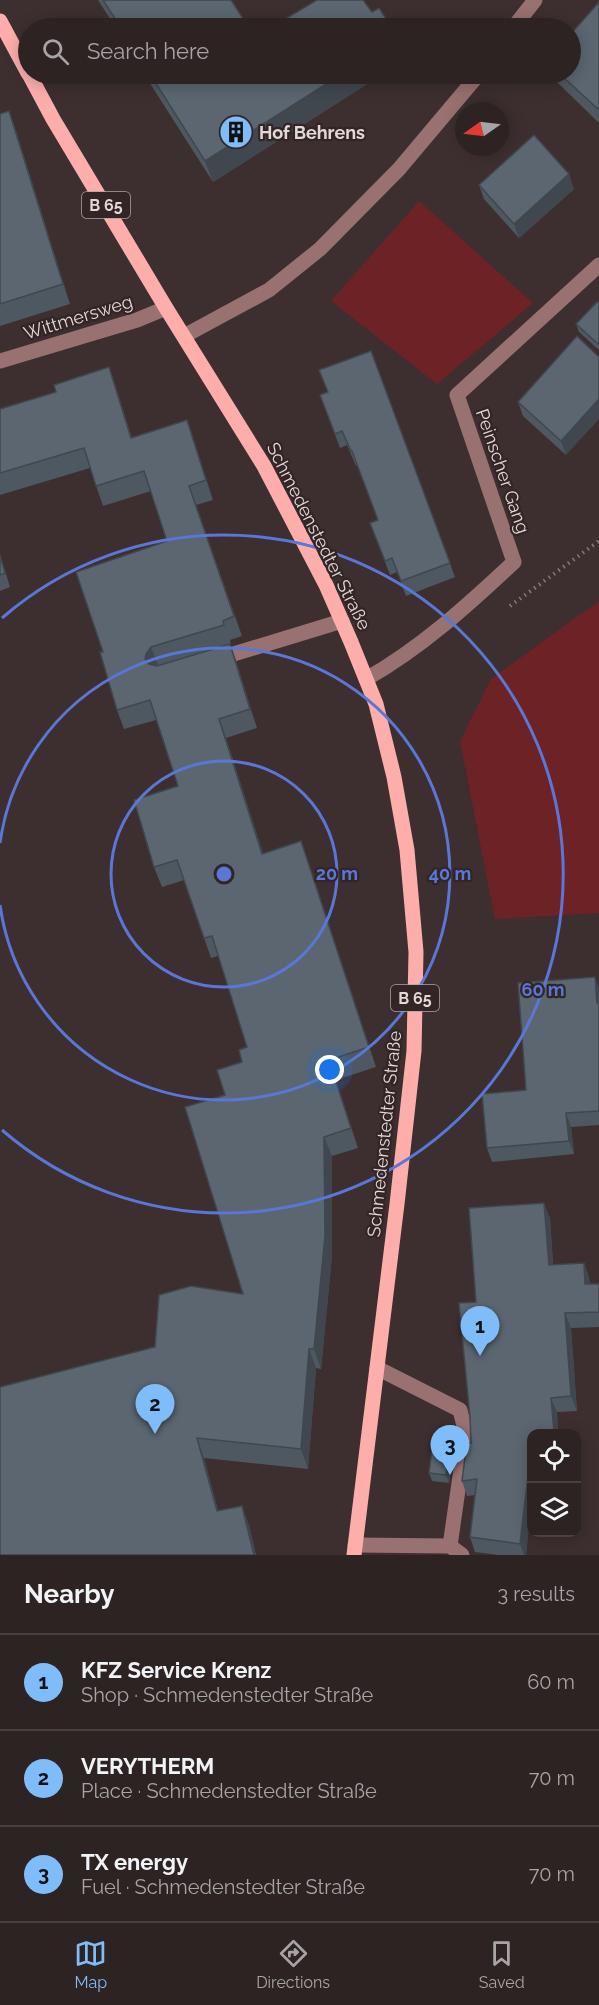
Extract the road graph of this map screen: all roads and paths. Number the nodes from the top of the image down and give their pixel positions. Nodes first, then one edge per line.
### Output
1 (535, 0) edge
2 (521, 18) edge
3 (0, 21) edge
4 (18, 53) edge
5 (35, 84) edge
6 (471, 84) edge
7 (599, 265) edge
8 (166, 308) junction
9 (184, 336) junction
10 (0, 361) edge
11 (342, 621) junction
12 (195, 666) edge
13 (366, 679) junction
14 (377, 1368) junction
15 (355, 1550) edge
16 (456, 1550) edge

1 - 2 street
3 - 4 main road, B 65
5 - 8 main road, B 65
6 - 9 street
7 - 13 street, Peinscher Gang
8 - 9 main road, B 65
8 - 10 street, Wittmersweg
9 - 11 main road, Schmedenstedter Straße / B 65
11 - 12 street
11 - 13 main road, Schmedenstedter Straße / B 65
13 - 14 main road, Schmedenstedter Straße / B 65
14 - 15 main road, Schmedenstedter Straße / B 65
14 - 16 street
15 - 16 street

